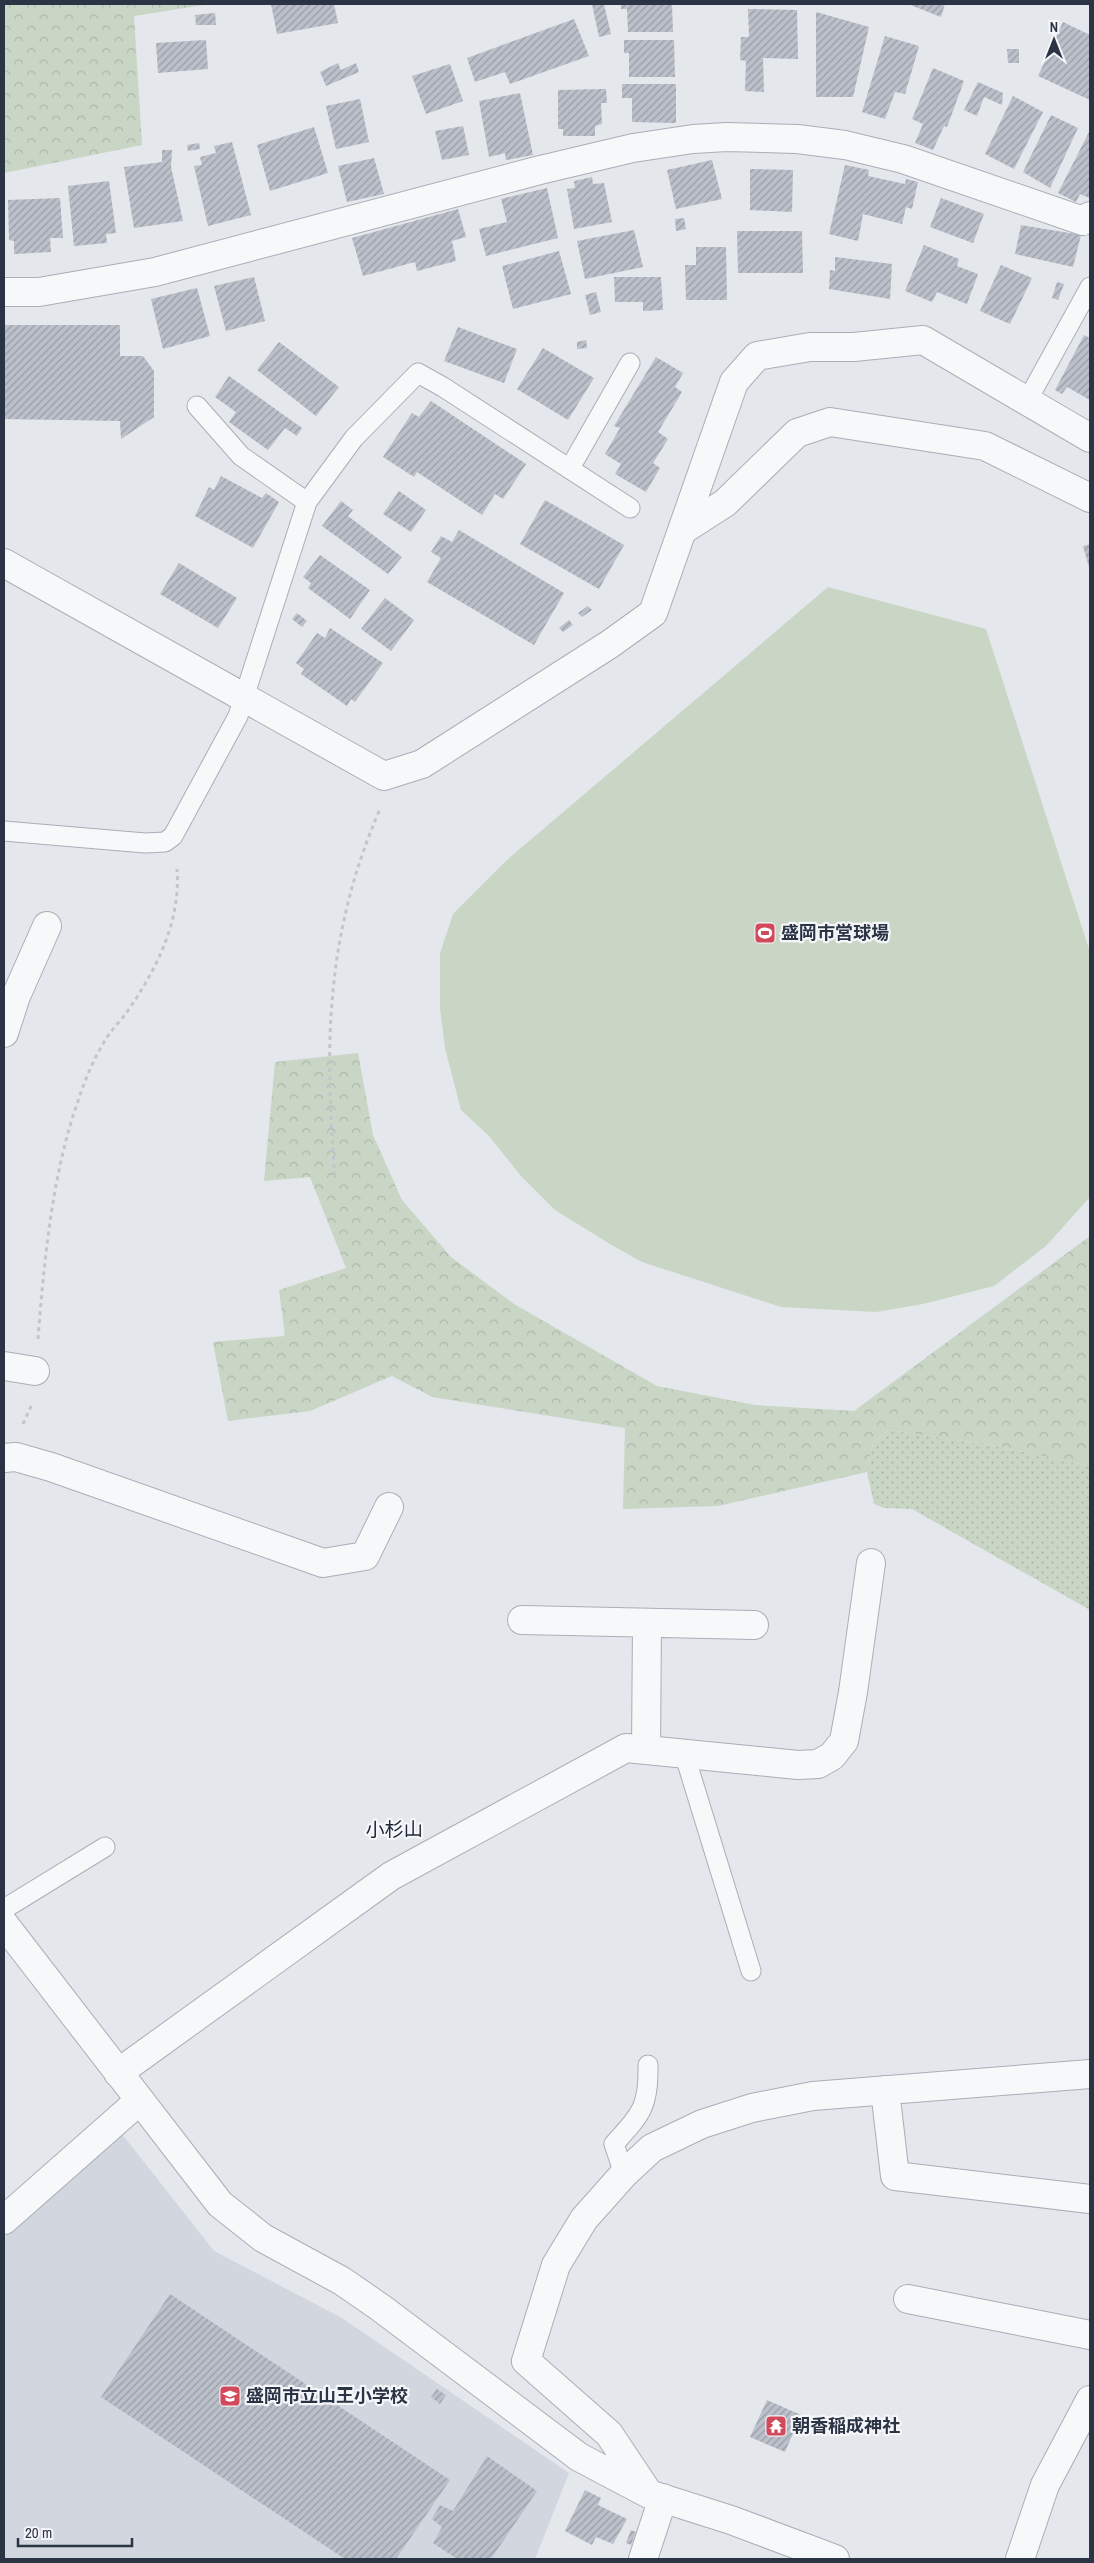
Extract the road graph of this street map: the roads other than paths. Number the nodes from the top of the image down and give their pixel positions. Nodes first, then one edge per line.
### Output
1 (1090, 216) edge
2 (1090, 287) edge
3 (4, 292) edge
4 (630, 362) dead end
5 (1028, 400) junction
6 (197, 406) dead end
7 (1090, 438) edge
8 (570, 468) junction
9 (1090, 498) edge
10 (307, 502) junction
11 (630, 508) dead end
12 (683, 530) junction
13 (4, 563) edge
14 (244, 700) junction
15 (4, 831) edge
16 (48, 926) dead end
17 (4, 1033) edge
18 (4, 1366) edge
19 (35, 1371) road end
20 (10, 1458) edge
21 (389, 1507) dead end
22 (871, 1563) dead end
23 (522, 1620) dead end
24 (647, 1623) junction
25 (754, 1625) dead end
26 (646, 1750) junction
27 (684, 1753) junction
28 (105, 1847) dead end
29 (4, 1909) edge
30 (4, 1924) edge
31 (751, 1971) dead end
32 (648, 2065) dead end
33 (118, 2073) junction
34 (1090, 2074) edge
35 (886, 2090) junction
36 (138, 2101) junction
37 (624, 2174) junction
38 (1090, 2199) edge
39 (4, 2220) edge
40 (908, 2299) dead end
41 (1090, 2334) edge
42 (1090, 2400) edge
43 (656, 2496) junction
44 (643, 2559) edge
45 (834, 2559) edge
46 (1020, 2559) edge

1 - 3 street
2 - 5 lane
4 - 8 lane
5 - 7 street
5 - 12 street
6 - 10 lane
8 - 10 lane
8 - 11 lane
9 - 12 street
10 - 14 lane
12 - 14 street
13 - 14 street
14 - 15 lane
16 - 17 street
18 - 19 street
20 - 21 street
22 - 27 street
23 - 24 street
24 - 25 street
24 - 26 street
26 - 27 street
26 - 33 street
27 - 31 lane
28 - 29 lane
30 - 33 street
32 - 37 lane
33 - 36 street
34 - 35 street
35 - 37 street
35 - 38 street
36 - 39 street
36 - 43 street
37 - 43 street
40 - 41 street
42 - 46 street
43 - 44 street
43 - 45 street

